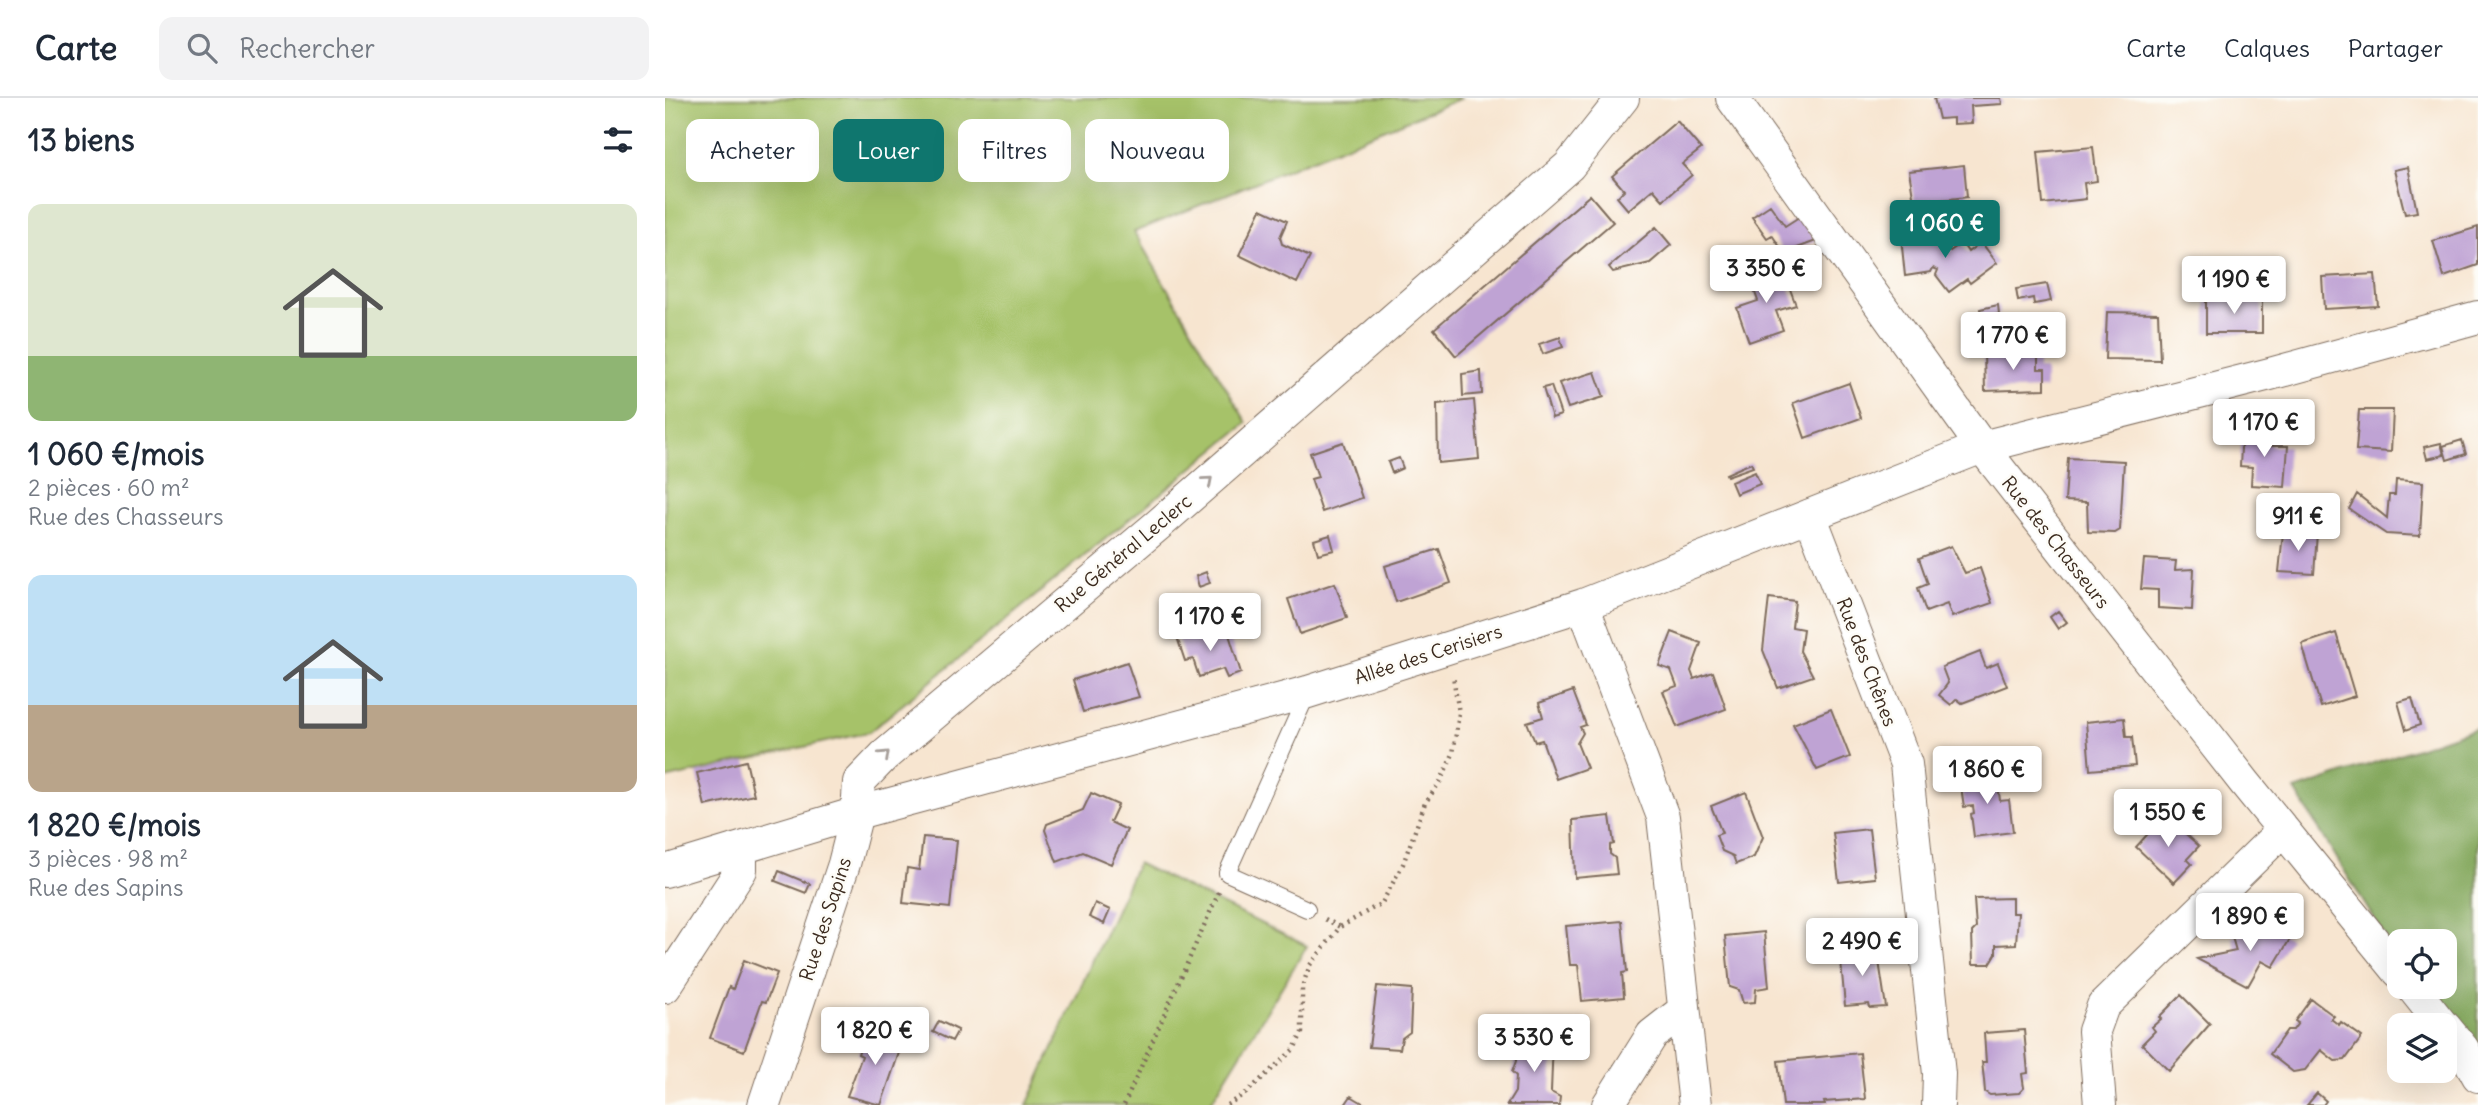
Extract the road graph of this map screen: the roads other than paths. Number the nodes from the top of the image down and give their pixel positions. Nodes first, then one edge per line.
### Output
1 (1732, 98) edge
2 (1616, 101) edge
3 (2478, 317) edge
4 (1982, 447) junction
5 (1810, 515) junction
6 (1583, 605) junction
7 (1308, 692) junction
8 (857, 813) junction
9 (2283, 830) junction
10 (741, 848) junction
11 (665, 871) edge
12 (1307, 909) dead end
13 (2387, 957) edge
14 (665, 987) edge
15 (2422, 999) edge
16 (1684, 1010) junction
17 (2433, 1013) edge
18 (2457, 1042) edge
19 (2478, 1076) edge
20 (764, 1105) edge
21 (1608, 1105) edge
22 (1695, 1105) edge
23 (1938, 1105) edge
24 (2100, 1105) edge

1 - 4 street, Rue des Chasseurs
8 -> 2 street, Rue Général Leclerc
3 - 4 street, Allée des Cerisiers
4 - 5 street, Allée des Cerisiers
4 - 9 street, Rue des Chasseurs
5 - 6 street, Allée des Cerisiers
5 - 23 street, Rue des Chênes
6 - 7 street, Allée des Cerisiers
6 - 16 street
7 - 8 street, Allée des Cerisiers
7 - 12 lane
8 - 10 street
8 - 20 street, Rue des Sapins
9 - 13 street, Rue des Chasseurs
9 - 24 street
10 - 11 street
10 - 14 street
15 - 17 street
16 - 21 street
16 - 22 street
18 - 19 street

